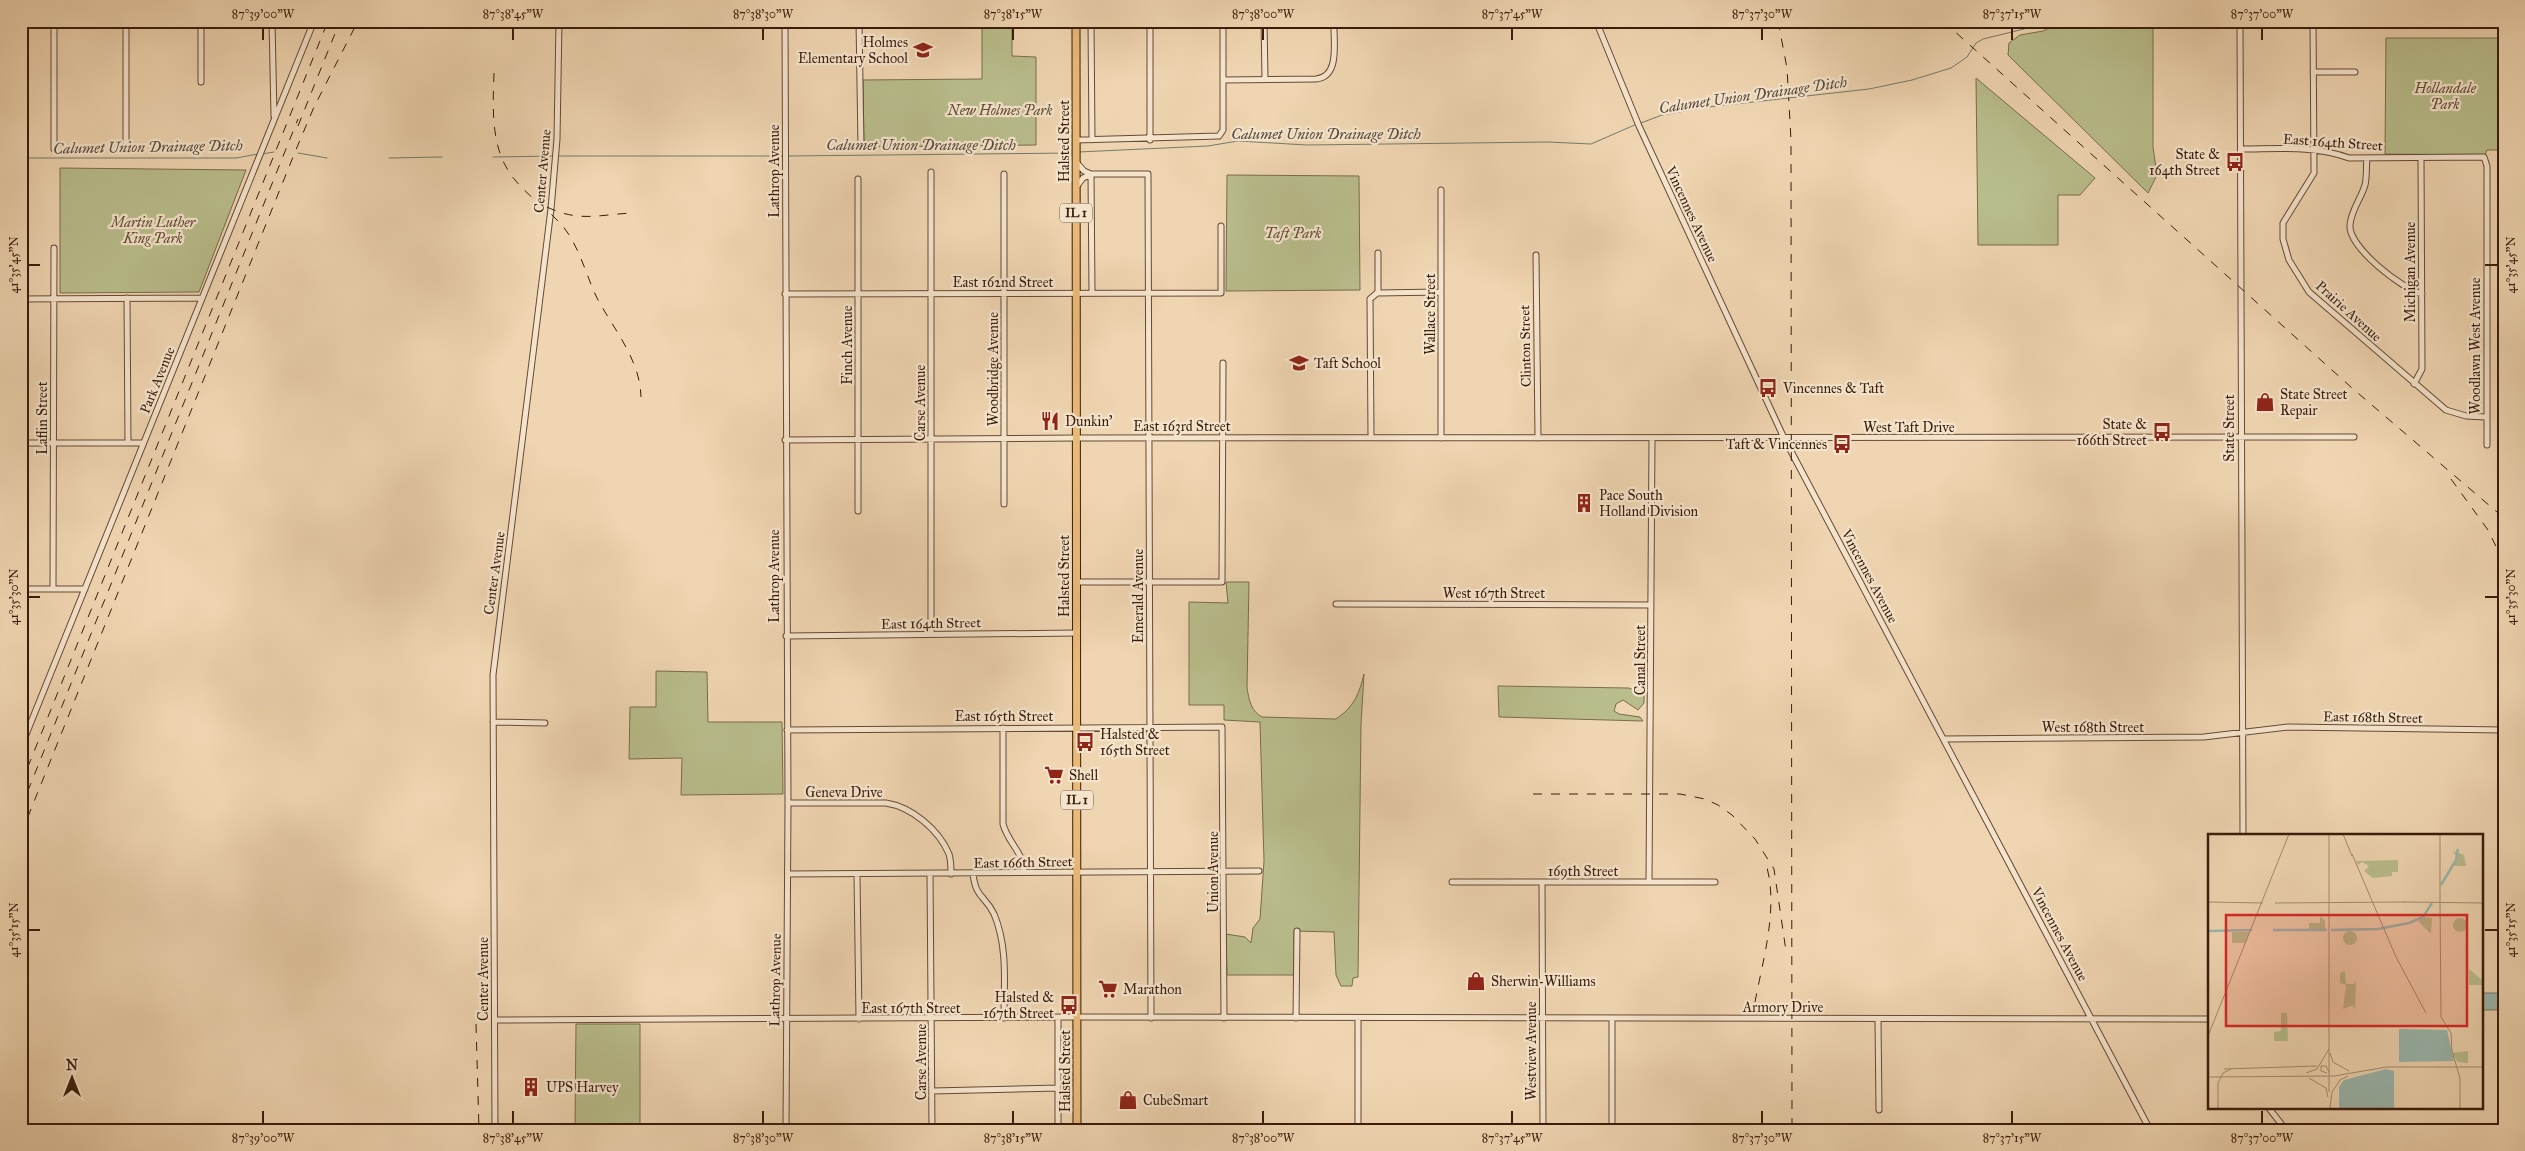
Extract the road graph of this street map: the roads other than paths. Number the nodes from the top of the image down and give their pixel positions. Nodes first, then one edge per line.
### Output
1 (54, 21) edge
2 (126, 21) edge
3 (200, 21) edge
4 (272, 21) edge
5 (314, 21) edge
6 (559, 21) edge
7 (785, 21) edge
8 (859, 21) edge
9 (1076, 21) edge
10 (1091, 21) edge
11 (1150, 21) edge
12 (1223, 21) edge
13 (1264, 21) edge
14 (1334, 21) edge
15 (1596, 21) edge
16 (2240, 21) edge
17 (2313, 21) edge
18 (2313, 72) junction
19 (2355, 72) dead end
20 (1223, 80) junction
21 (1265, 80) junction
22 (201, 82) dead end
23 (274, 120) junction
24 (1076, 140) junction
25 (1092, 140) junction
26 (1150, 140) junction
27 (861, 147) dead end
28 (54, 149) dead end
29 (126, 149) dead end
30 (2241, 149) junction
31 (2314, 150) junction
32 (2484, 157) joint
33 (2367, 158) junction
34 (2422, 158) junction
35 (1076, 162) junction
36 (931, 172) dead end
37 (1004, 174) dead end
38 (1091, 174) junction
39 (858, 179) dead end
40 (1076, 187) junction
41 (1441, 190) dead end
42 (1221, 226) dead end
43 (54, 248) dead end
44 (1378, 253) dead end
45 (1536, 255) dead end
46 (1441, 292) junction
47 (858, 293) junction
48 (931, 293) junction
49 (1004, 293) junction
50 (1076, 293) junction
51 (1092, 293) junction
52 (1149, 293) junction
53 (1378, 293) junction
54 (785, 294) junction
55 (2422, 294) junction
56 (128, 298) junction
57 (202, 298) junction
58 (21, 299) edge
59 (54, 299) junction
60 (1223, 363) dead end
61 (2414, 384) junction
62 (2486, 417) junction
63 (1371, 437) junction
64 (2354, 437) dead end
65 (1004, 438) junction
66 (1076, 438) junction
67 (1149, 438) junction
68 (1223, 438) junction
69 (1441, 438) junction
70 (1538, 438) junction
71 (1578, 438) joint
72 (1652, 438) junction
73 (1784, 438) junction
74 (2240, 438) junction
75 (931, 439) junction
76 (785, 440) junction
77 (858, 440) junction
78 (21, 443) edge
79 (53, 443) junction
80 (128, 443) junction
81 (143, 443) junction
82 (2487, 445) dead end
83 (1004, 504) dead end
84 (858, 511) dead end
85 (1077, 582) junction
86 (1149, 582) junction
87 (21, 589) edge
88 (53, 589) junction
89 (85, 589) junction
90 (1336, 604) dead end
91 (1651, 605) junction
92 (1076, 633) junction
93 (931, 634) junction
94 (786, 636) junction
95 (493, 722) junction
96 (545, 723) dead end
97 (1077, 727) junction
98 (1150, 727) junction
99 (1222, 727) joint
100 (1003, 728) junction
101 (787, 730) junction
102 (2504, 730) edge
103 (2242, 732) junction
104 (24, 734) edge
105 (1944, 739) junction
106 (21, 747) edge
107 (788, 803) junction
108 (2243, 834) edge
109 (1259, 871) dead end
110 (1024, 872) junction
111 (1077, 872) junction
112 (1150, 872) junction
113 (1224, 872) junction
114 (788, 874) junction
115 (930, 874) junction
116 (951, 874) junction
117 (973, 874) junction
118 (857, 875) junction
119 (1452, 882) dead end
120 (1542, 882) junction
121 (1649, 882) junction
122 (1715, 882) dead end
123 (1297, 931) dead end
124 (1077, 1017) junction
125 (1004, 1018) junction
126 (1058, 1018) junction
127 (1151, 1018) junction
128 (1224, 1018) junction
129 (1296, 1018) junction
130 (1358, 1018) junction
131 (1542, 1018) junction
132 (1612, 1018) junction
133 (859, 1019) junction
134 (932, 1019) junction
135 (1878, 1019) junction
136 (2091, 1019) junction
137 (2208, 1019) edge
138 (495, 1020) junction
139 (786, 1020) junction
140 (1058, 1088) junction
141 (932, 1091) junction
142 (2269, 1108) edge
143 (1879, 1110) dead end
144 (495, 1130) edge
145 (786, 1130) edge
146 (932, 1130) edge
147 (1058, 1130) edge
148 (1077, 1130) edge
149 (1358, 1130) edge
150 (1542, 1130) edge
151 (1612, 1130) edge
152 (2148, 1130) edge
153 (2286, 1130) edge

1 - 28 street
2 - 29 street
3 - 22 street
4 - 23 street
5 - 23 street, Park Avenue
6 - 95 street, Center Avenue
7 - 54 street, Lathrop Avenue
8 - 27 street
9 - 24 main road, Halsted Street / IL 1
10 - 25 street, Halsted Street
11 - 26 street
12 - 20 street
13 - 21 street
14 - 21 street
15 - 73 street, Vincennes Avenue
16 - 30 street, State Street
17 - 18 street, Prairie Avenue
18 - 19 street
18 - 31 street, Prairie Avenue
20 - 21 street
20 - 26 street
23 - 57 street, Park Avenue
24 - 25 street
24 - 35 main road, Halsted Street / IL 1
25 - 26 street
30 - 31 street, East 164th Street
30 - 74 street, State Street
31 - 33 street, East 164th Street
31 - 61 street, Prairie Avenue
32 - 34 street, East 164th Street
32 - 62 street, Woodlawn West Avenue
33 - 34 street, East 164th Street
33 - 55 street
34 - 55 street, Michigan Avenue
35 - 38 street
35 - 40 main road, Halsted Street / IL 1
36 - 48 street, Carse Avenue
37 - 49 street, Woodbridge Avenue
38 - 40 street
38 - 51 street, Halsted Street
38 - 52 street, Emerald Avenue
39 - 47 street, Finch Avenue
40 - 50 main road, Halsted Street / IL 1
41 - 46 street, Wallace Street
42 - 52 street, East 162nd Street
43 - 59 street, Laflin Street
44 - 53 street
45 - 70 street, Clinton Street
46 - 53 street
46 - 69 street, Wallace Street
47 - 48 street, East 162nd Street
47 - 54 street, East 162nd Street
47 - 77 street, Finch Avenue
48 - 49 street, East 162nd Street
48 - 75 street, Carse Avenue
49 - 50 street, East 162nd Street
49 - 65 street, Woodbridge Avenue
50 - 51 street, East 162nd Street
50 - 66 main road, Halsted Street / IL 1
51 - 52 street, East 162nd Street
52 - 67 street, Emerald Avenue
53 - 63 street
54 - 76 street, Lathrop Avenue
55 - 61 street, Michigan Avenue
56 - 57 street
56 - 59 street
56 - 80 street
57 - 81 street, Park Avenue
58 - 59 street
59 - 79 street, Laflin Street
60 - 68 street
61 - 62 street, Prairie Avenue
62 - 82 street, Woodlawn West Avenue
63 - 68 street, East 163rd Street
63 - 69 street, East 163rd Street
64 - 74 street, West Taft Drive
65 - 66 street, East 163rd Street
65 - 75 street, East 163rd Street
65 - 83 street, Woodbridge Avenue
66 - 67 street, East 163rd Street
66 - 85 main road, Halsted Street / IL 1
67 - 68 street, East 163rd Street
67 - 86 street, Emerald Avenue
68 - 86 street
69 - 70 street, East 163rd Street
70 - 71 street, East 163rd Street
71 - 72 street, West Taft Drive
72 - 73 street, West Taft Drive
72 - 91 street, Canal Street
73 - 74 street, West Taft Drive
73 - 105 street, Vincennes Avenue
74 - 103 street, State Street
75 - 77 street, East 163rd Street
75 - 93 street, Carse Avenue
76 - 77 street, East 163rd Street
76 - 94 street, Lathrop Avenue
77 - 84 street, Finch Avenue
78 - 79 street
79 - 80 street
79 - 88 street, Laflin Street
80 - 81 street
81 - 89 street, Park Avenue
85 - 86 street
85 - 92 main road, Halsted Street / IL 1
86 - 98 street, Emerald Avenue
87 - 88 street
88 - 89 street
89 - 104 street, Park Avenue
90 - 91 street, West 167th Street
91 - 121 street, Canal Street
92 - 93 street, East 164th Street
92 - 97 main road, Halsted Street / IL 1
93 - 94 street, East 164th Street
94 - 101 street, Lathrop Avenue
95 - 96 street
95 - 138 street, Center Avenue
97 - 98 street, East 165th Street
97 - 100 street, East 165th Street
97 - 111 main road, Halsted Street / IL 1
98 - 99 street, East 165th Street
98 - 112 street, Emerald Avenue
99 - 113 street, Union Avenue
100 - 101 street, East 165th Street
100 - 110 street
101 - 107 street, Lathrop Avenue
102 - 103 street, East 168th Street
103 - 105 street, West 168th Street
103 - 108 street, State Street
104 - 106 street, Park Avenue
105 - 136 street, Vincennes Avenue
107 - 114 street, Lathrop Avenue
107 - 116 street, Geneva Drive
109 - 113 street, East 166th Street
110 - 111 street, East 166th Street
110 - 117 street, East 166th Street
111 - 112 street, East 166th Street
111 - 124 main road, Halsted Street / IL 1
112 - 113 street, East 166th Street
112 - 127 street, Emerald Avenue
113 - 128 street, Union Avenue
114 - 118 street, East 166th Street
114 - 139 street, Lathrop Avenue
115 - 116 street, East 166th Street
115 - 118 street, East 166th Street
115 - 134 street, Carse Avenue
116 - 117 street, East 166th Street
117 - 125 street
118 - 133 street
119 - 120 street, 169th Street
120 - 121 street, 169th Street
120 - 131 street, Westview Avenue
121 - 122 street, 169th Street
123 - 129 street
124 - 126 street, East 167th Street
124 - 127 street, East 167th Street
124 - 148 main road, Halsted Street / IL 1
125 - 126 street, East 167th Street
125 - 134 street, East 167th Street
126 - 140 street
127 - 128 street, East 167th Street
128 - 129 street, East 167th Street
129 - 130 street, East 167th Street
130 - 131 street, Armory Drive
130 - 149 street
131 - 132 street, Armory Drive
131 - 150 street, Westview Avenue
132 - 135 street, Armory Drive
132 - 151 street
133 - 134 street, East 167th Street
133 - 139 street, East 167th Street
134 - 141 street, Carse Avenue
135 - 136 street, Armory Drive
135 - 143 street
136 - 137 street, Armory Drive
136 - 152 street, Vincennes Avenue
138 - 139 street, East 167th Street
138 - 144 street, Center Avenue
139 - 145 street, Lathrop Avenue
140 - 141 street
140 - 147 street
141 - 146 street, Carse Avenue
142 - 153 street

